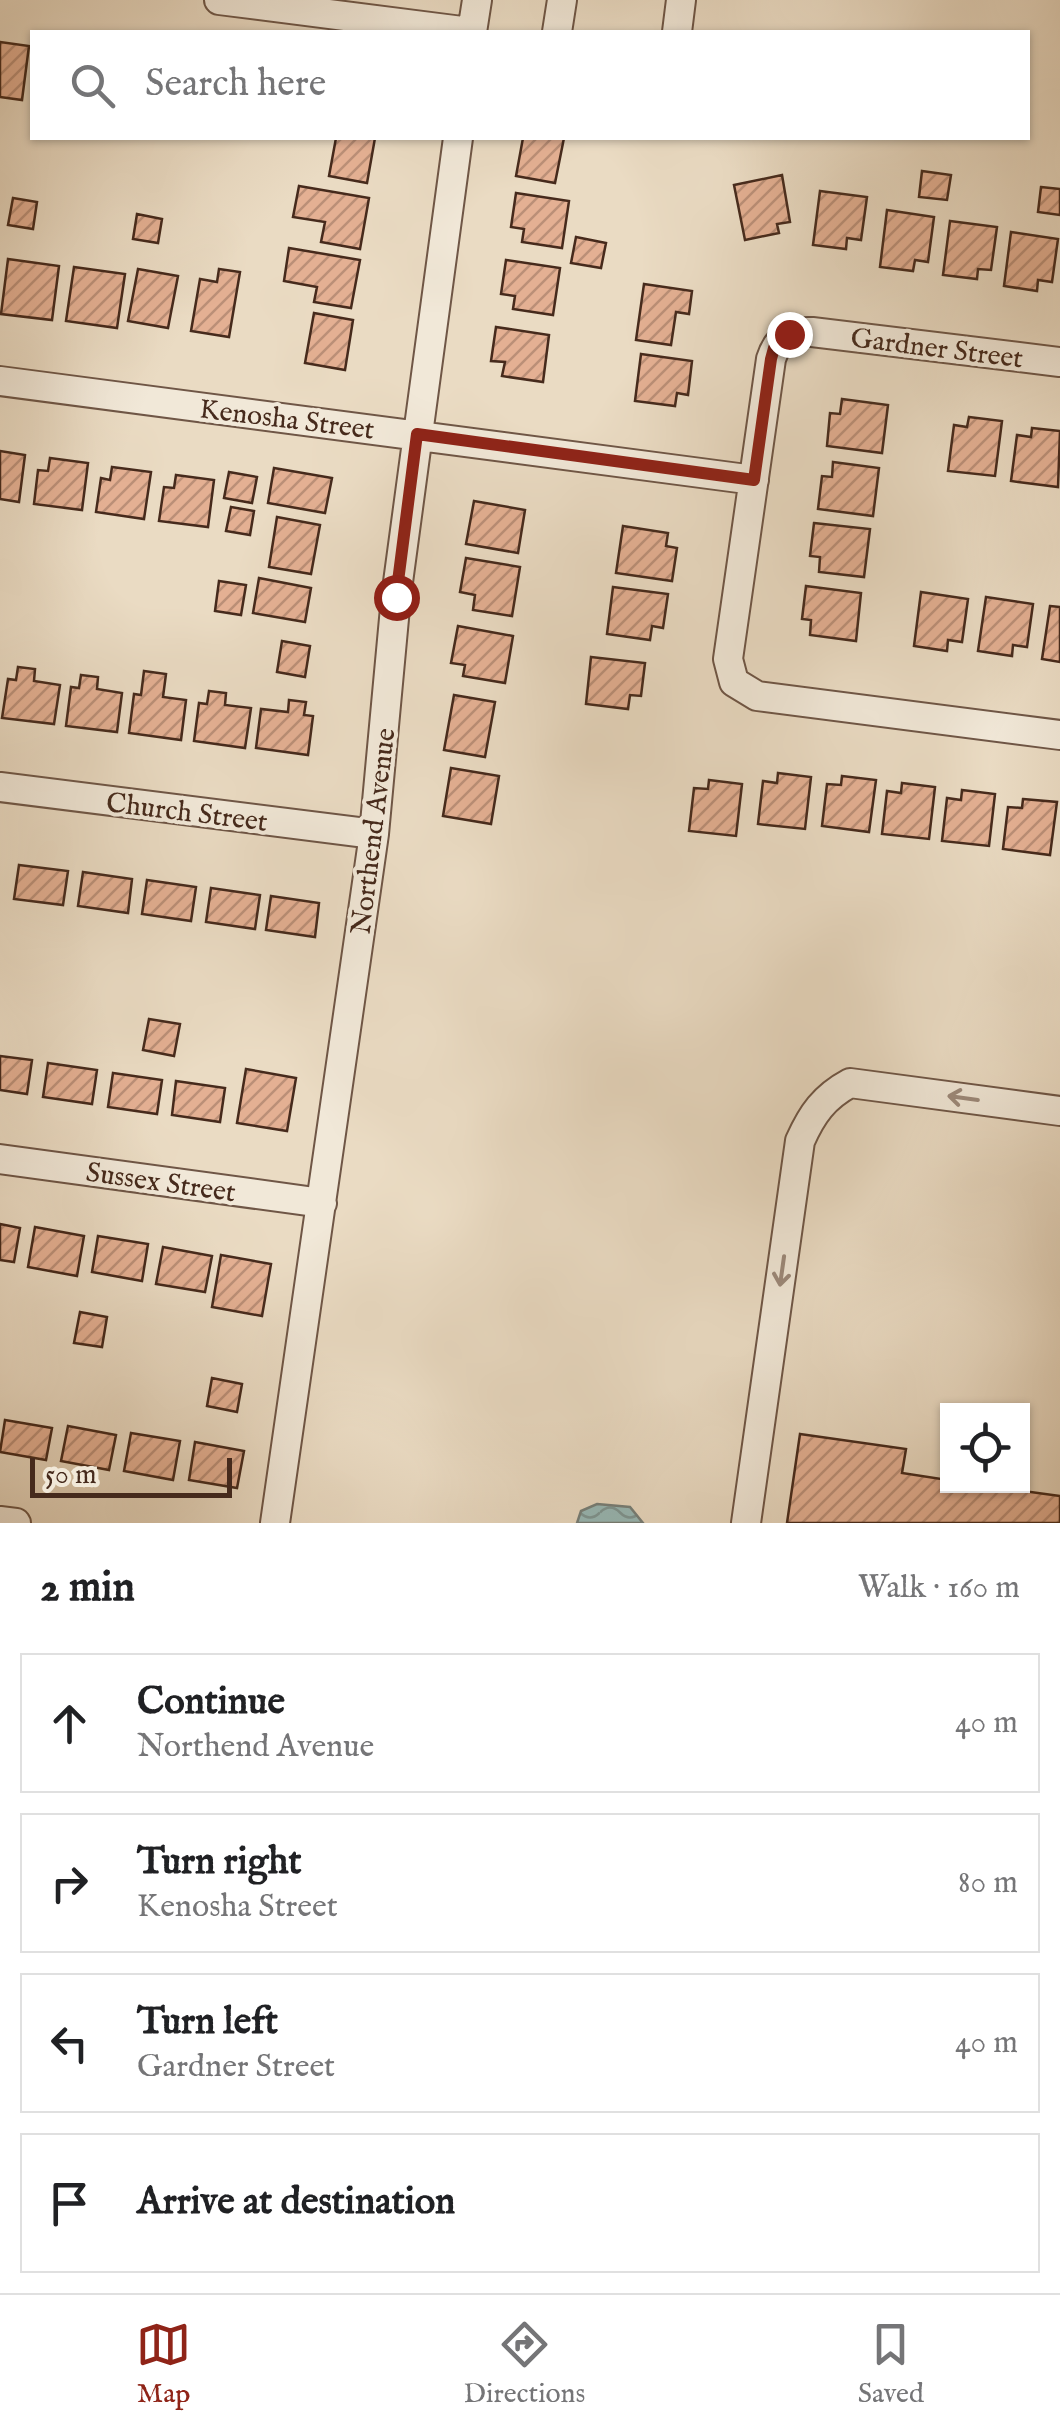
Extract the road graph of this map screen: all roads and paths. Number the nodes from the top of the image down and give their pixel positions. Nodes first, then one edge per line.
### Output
1 (219, 0) edge
2 (476, 0) edge
3 (562, 0) edge
4 (682, 0) edge
5 (455, 30) edge
6 (471, 30) edge
7 (557, 30) edge
8 (677, 30) edge
9 (458, 140) edge
10 (1060, 362) edge
11 (0, 381) edge
12 (417, 434) junction
13 (754, 480) junction
14 (1060, 735) edge
15 (0, 787) edge
16 (374, 834) junction
17 (1060, 1111) edge
18 (0, 1159) edge
19 (322, 1203) junction
20 (0, 1521) edge
21 (16, 1523) edge
22 (275, 1523) edge
23 (746, 1523) edge

1 - 5 street
2 - 6 street
3 - 7 street
4 - 8 street
9 - 12 street, Northend Avenue
10 - 13 street, Gardner Street
11 - 12 street, Kenosha Street
12 - 13 street, Kenosha Street
12 - 16 street, Northend Avenue
13 - 14 street
15 - 16 street, Church Street
16 - 19 street, Northend Avenue
17 -> 23 street
18 - 19 street, Sussex Street
19 - 22 street, Northend Avenue
20 - 21 street

